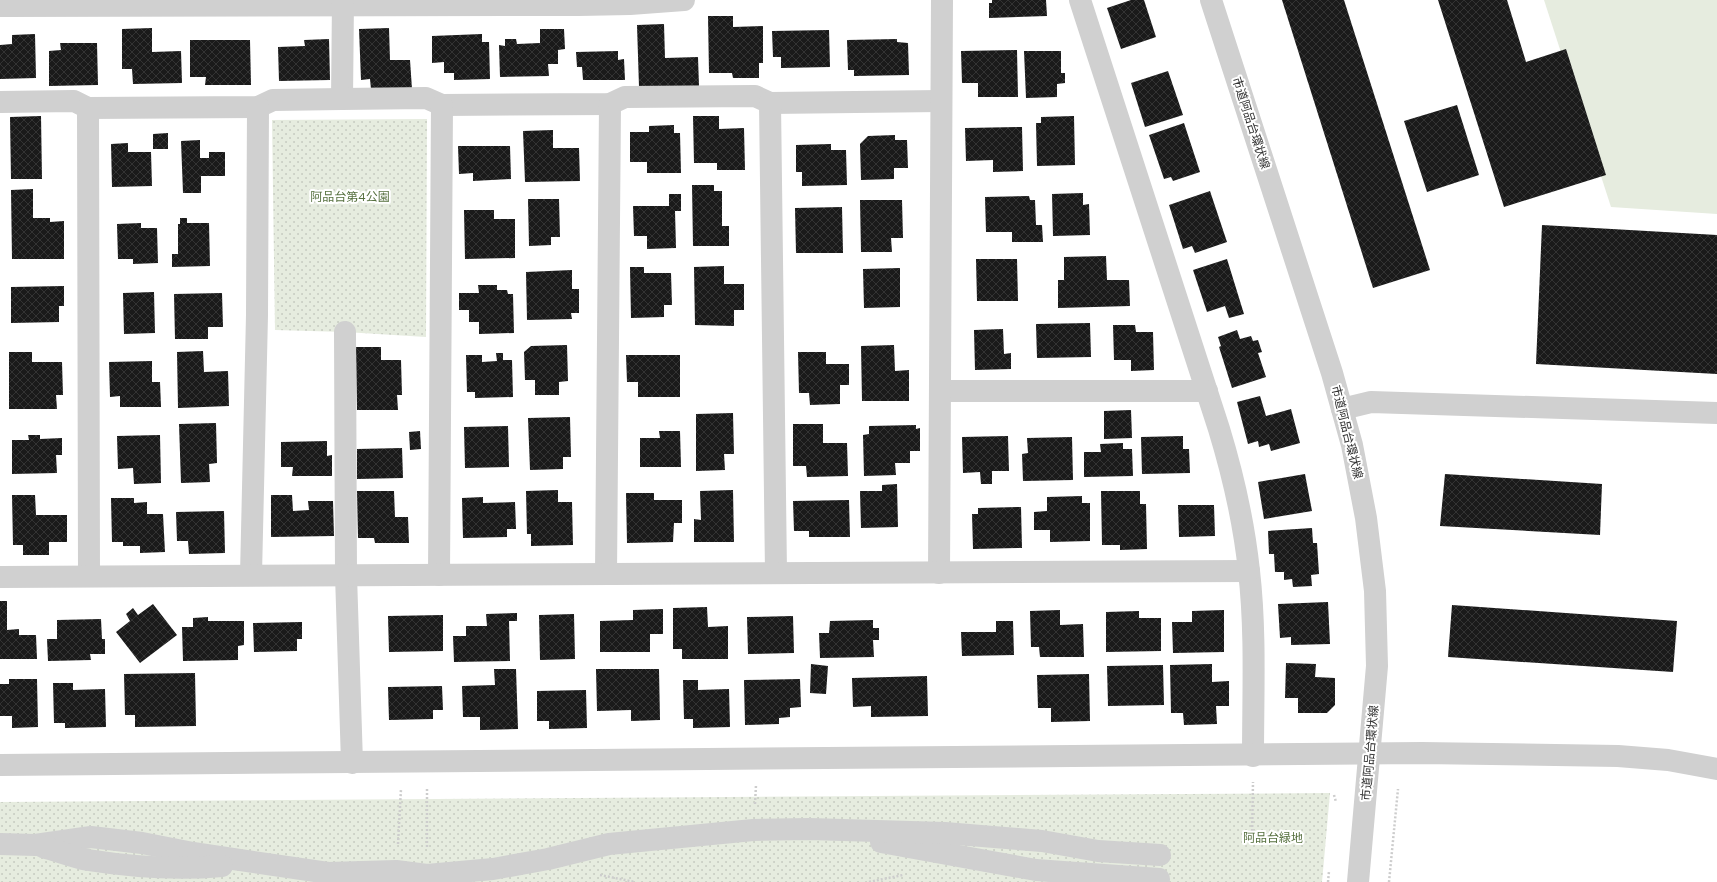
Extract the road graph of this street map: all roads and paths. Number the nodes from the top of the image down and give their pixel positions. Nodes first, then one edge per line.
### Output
1 (684, 0) edge
2 (942, 0) edge
3 (1080, 0) edge
4 (1211, 0) edge
5 (343, 3) edge
6 (0, 6) edge
7 (342, 99) junction
8 (941, 101) junction
9 (0, 102) edge
10 (770, 103) junction
11 (610, 104) junction
12 (442, 105) junction
13 (258, 107) junction
14 (88, 108) junction
15 (345, 332) dead end
16 (940, 391) junction
17 (1207, 391) junction
18 (1342, 409) junction
19 (1717, 413) edge
20 (1250, 571) junction
21 (776, 573) junction
22 (939, 573) junction
23 (606, 574) junction
24 (346, 575) junction
25 (439, 575) junction
26 (89, 576) junction
27 (251, 576) junction
28 (0, 577) edge
29 (1370, 755) junction
30 (1253, 756) junction
31 (403, 762) junction
32 (427, 762) junction
33 (352, 763) junction
34 (0, 765) edge
35 (1717, 769) edge
36 (1253, 781) dead end
37 (1398, 789) dead end
38 (809, 829) junction
39 (1252, 839) dead end
40 (0, 844) edge
41 (35, 845) junction
42 (1160, 855) dead end
43 (0, 856) edge
44 (396, 871) junction
45 (427, 875) junction
46 (1159, 879) dead end
47 (1358, 882) edge
48 (1389, 882) edge

1 - 5 street
2 - 8 street
3 - 17 street
4 - 18 street, 市道阿品台環状線
5 - 6 street
5 - 7 street
7 - 12 street
7 - 13 street
8 - 10 street
8 - 16 street
9 - 14 street
10 - 11 street
10 - 21 street
11 - 12 street
11 - 23 street
12 - 25 street
13 - 14 street
13 - 27 street
14 - 26 street
15 - 24 street
16 - 17 street
16 - 22 street
17 - 20 street
18 - 19 street
18 - 29 street, 市道阿品台環状線
20 - 22 street
20 - 30 street
21 - 22 street
21 - 23 street
23 - 25 street
24 - 25 street
24 - 27 street
24 - 33 street
26 - 27 street
26 - 28 street
29 - 30 street
29 - 35 street
29 - 47 street, 市道阿品台環状線
30 - 32 street
31 - 32 street
31 - 33 street
31 - 44 path
32 - 45 path
33 - 34 street
36 - 39 path
37 - 48 path
38 - 42 street
38 - 45 street
38 - 46 street
40 - 41 street
41 - 43 street
41 - 44 street
44 - 45 street

